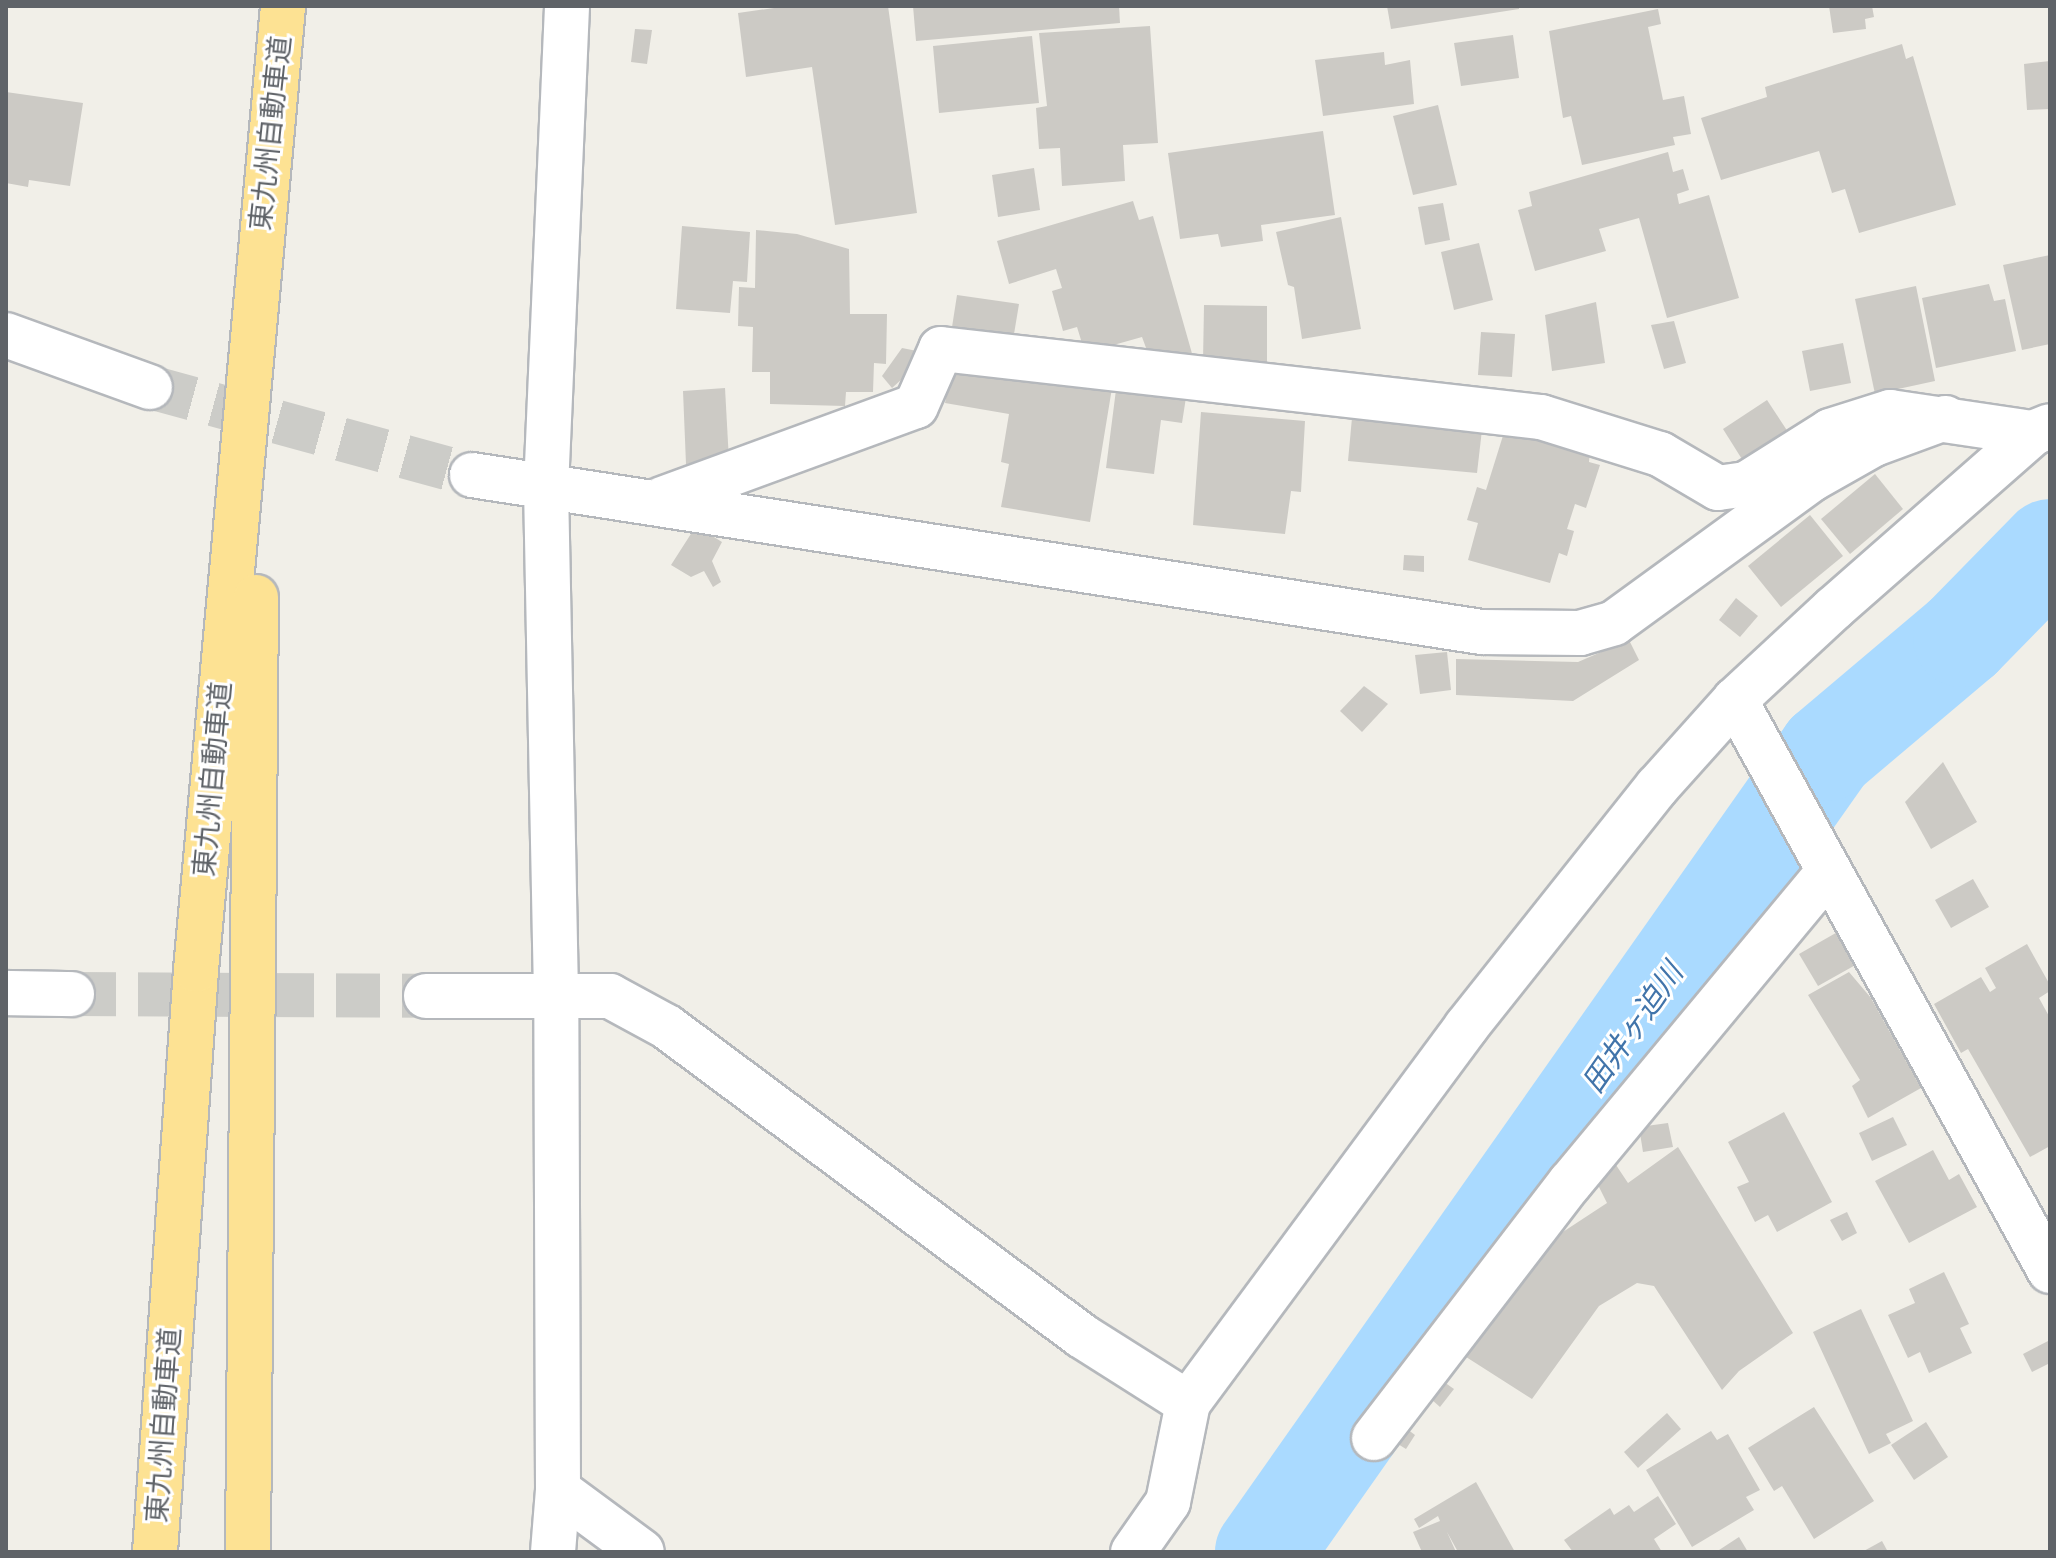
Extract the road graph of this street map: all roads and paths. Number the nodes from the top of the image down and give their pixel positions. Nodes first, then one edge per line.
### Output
1 (283, 6) edge
2 (567, 6) edge
3 (263, 211) junction
4 (6, 335) edge
5 (150, 387) tunnel mouth
6 (1945, 418) junction
7 (2042, 430) edge
8 (472, 475) tunnel mouth
9 (546, 488) junction
10 (656, 501) junction
11 (1744, 717) junction
12 (1820, 859) junction
13 (6, 993) edge
14 (72, 994) tunnel mouth
15 (556, 994) junction
16 (426, 996) tunnel mouth
17 (2050, 1271) edge
18 (1188, 1403) junction
19 (1374, 1438) dead end
20 (558, 1490) junction
21 (155, 1552) edge
22 (248, 1552) edge
23 (553, 1552) edge
24 (642, 1552) edge
25 (1133, 1552) edge

1 - 3 highway, 東九州自動車道
2 - 9 street
3 - 21 highway, 東九州自動車道
3 - 22 highway
4 - 5 street
6 - 7 street
6 - 10 street
6 - 10 street
7 - 11 street
8 - 9 street
9 - 10 street
9 - 15 street
11 - 12 street
11 - 18 street
12 - 17 street
12 - 19 street
13 - 14 street
15 - 16 street
15 - 18 street
15 - 20 street
18 - 25 street
20 - 23 street
20 - 24 street

